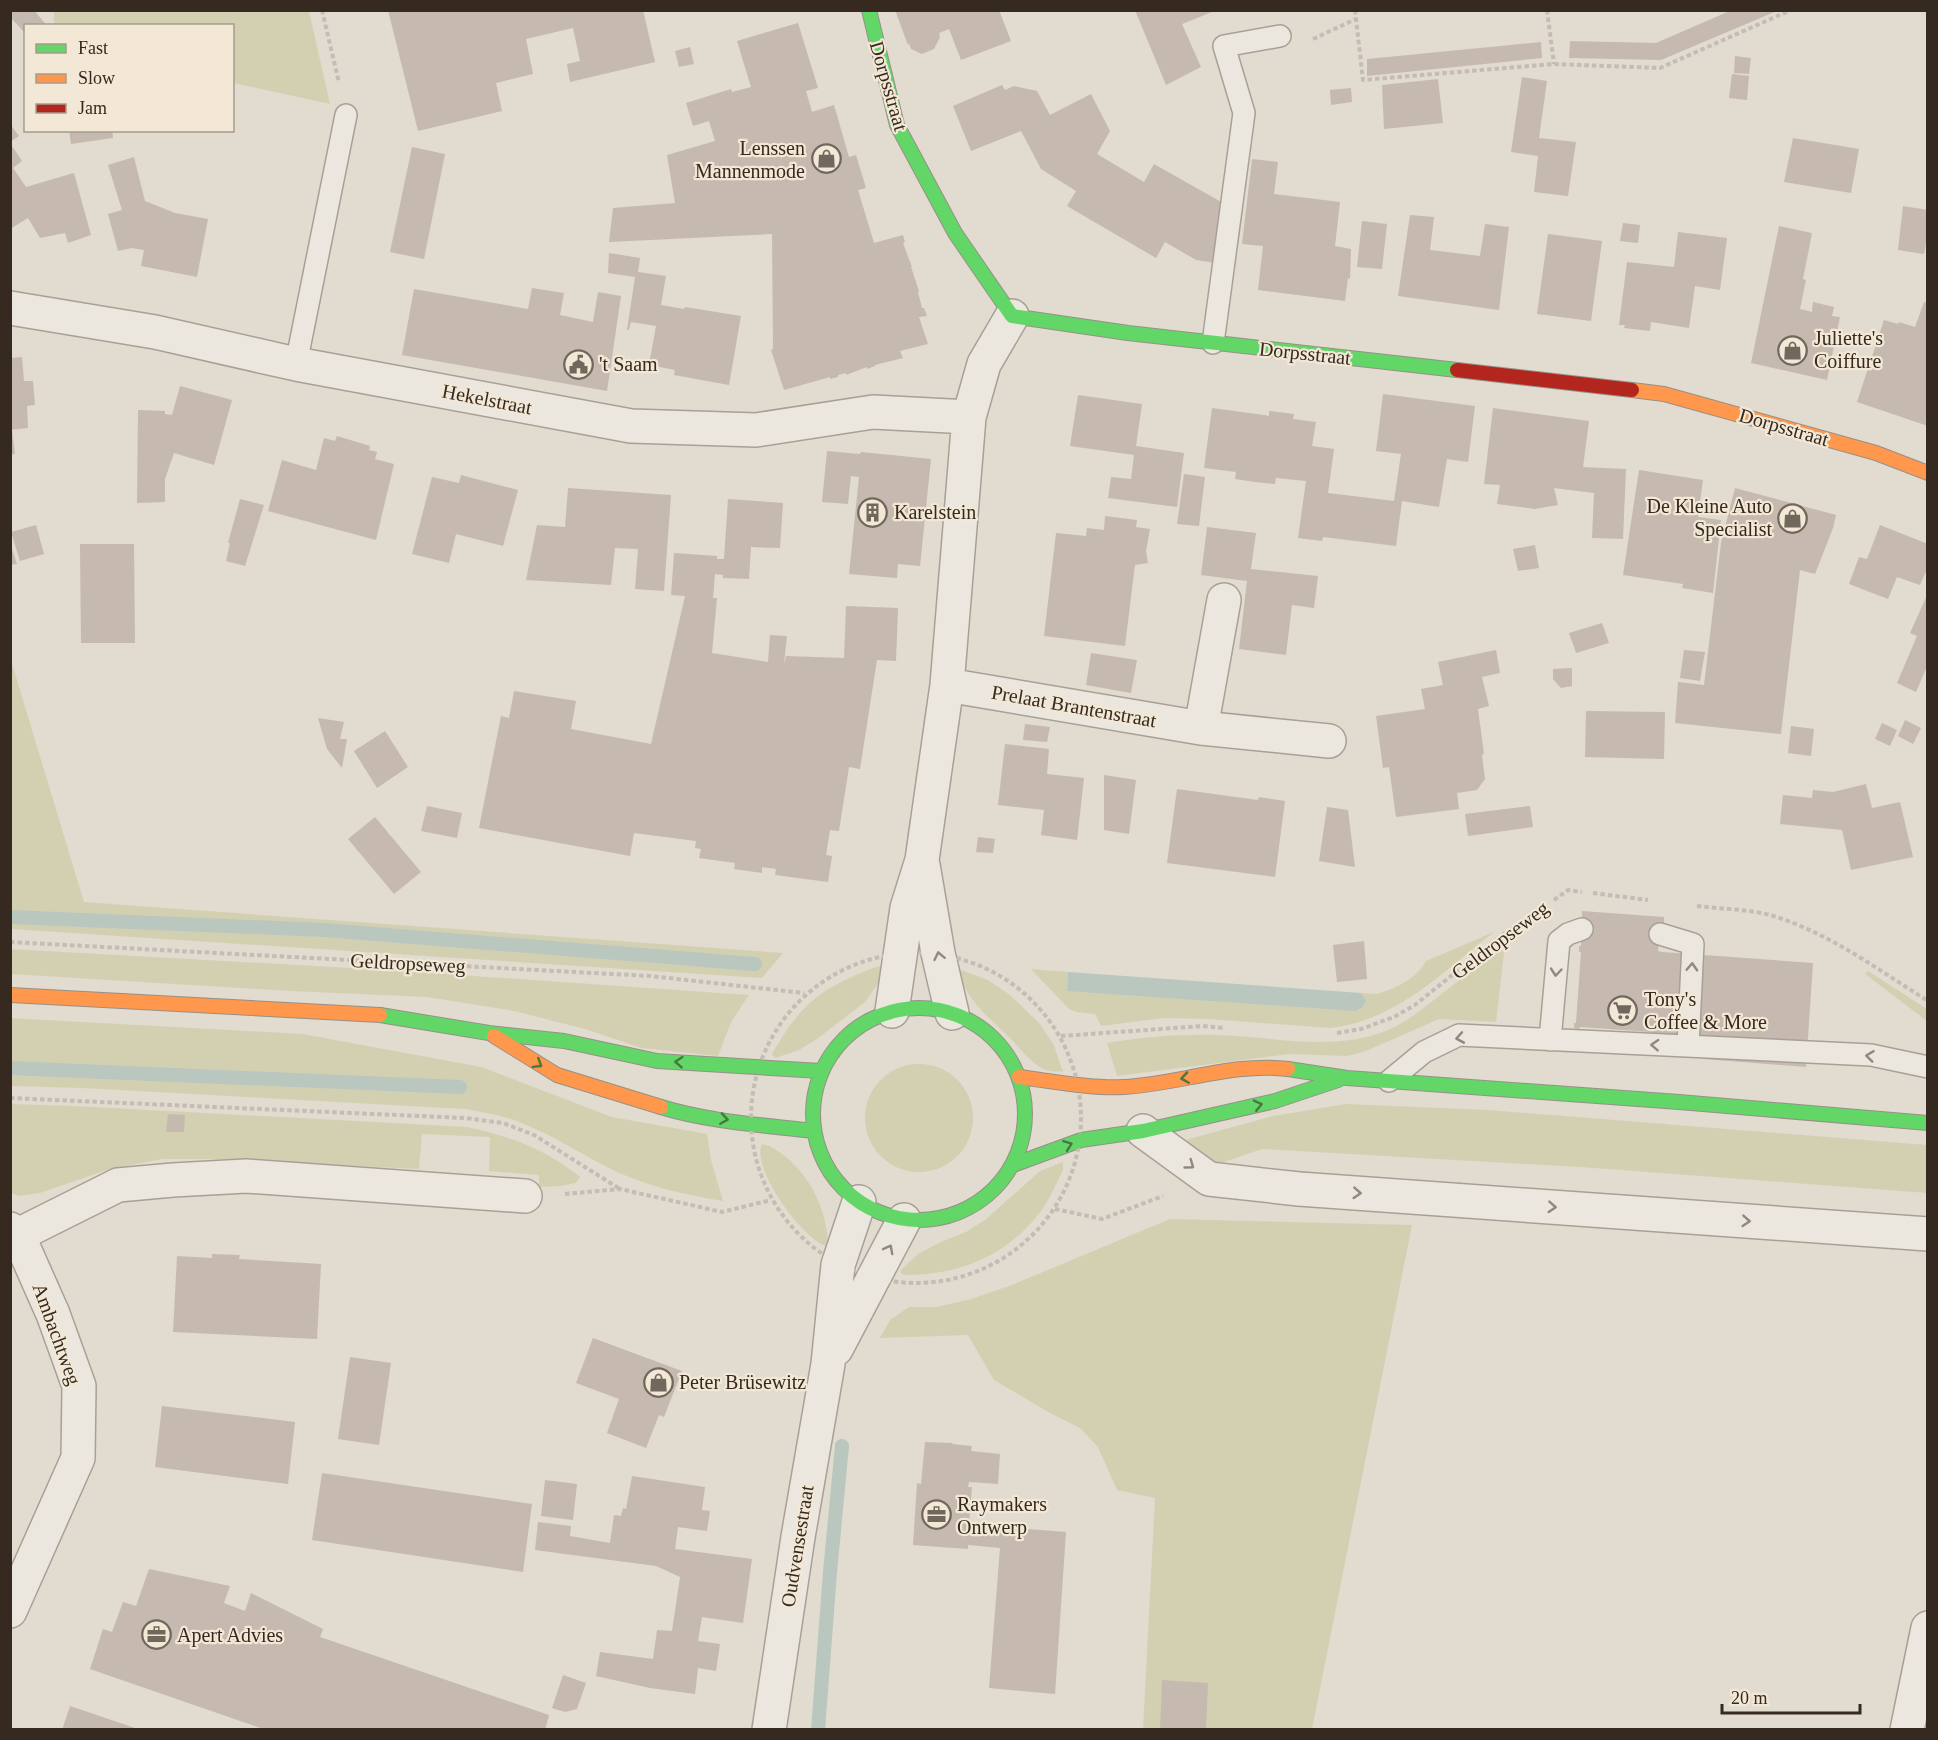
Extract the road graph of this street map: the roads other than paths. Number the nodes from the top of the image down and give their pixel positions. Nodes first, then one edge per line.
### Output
1 (869, 10) edge
2 (1280, 36) dead end
3 (346, 115) road end
4 (10, 308) edge
5 (1012, 316) junction
6 (1213, 343) junction
7 (296, 364) junction
8 (969, 417) junction
9 (1928, 473) edge
10 (1224, 600) dead end
11 (947, 685) junction
12 (1200, 728) junction
13 (1329, 741) dead end
14 (922, 860) junction
15 (1582, 929) dead end
16 (1660, 934) dead end
17 (10, 995) edge
18 (892, 1011) junction
19 (952, 1013) junction
20 (489, 1033) junction
21 (1550, 1040) junction
22 (1688, 1047) junction
23 (1928, 1067) edge
24 (821, 1071) junction
25 (1019, 1077) junction
26 (1347, 1078) junction
27 (1389, 1081) junction
28 (1928, 1123) edge
29 (813, 1131) junction
30 (1143, 1131) junction
31 (1013, 1165) junction
32 (525, 1196) road end
33 (859, 1202) junction
34 (904, 1220) junction
35 (14, 1232) edge
36 (1928, 1234) edge
37 (828, 1364) junction
38 (10, 1611) edge
39 (1928, 1628) edge
40 (770, 1730) edge
41 (1906, 1730) edge

1 - 5 main road, Dorpsstraat
2 - 6 lane
3 - 7 lane
4 - 7 street, Hekelstraat
5 - 6 main road, Dorpsstraat
5 - 8 street
6 - 9 main road, Dorpsstraat
7 - 8 street, Hekelstraat
8 - 11 street
10 - 12 street
11 - 12 street, Prelaat Brantenstraat
11 - 14 street
12 - 13 street, Prelaat Brantenstraat
14 - 18 street
19 -> 14 street
15 -> 21 lane, Geldropseweg
22 -> 16 lane
17 - 20 main road
18 - 19 main road
18 - 24 main road
19 - 25 main road
24 -> 20 main road
20 -> 29 main road
22 -> 21 lane
21 -> 27 lane
23 -> 22 lane
24 - 29 main road
26 -> 25 main road
25 - 31 main road
26 - 27 main road
30 -> 26 main road
27 - 28 main road
29 - 33 main road
31 -> 30 main road
30 -> 36 street
31 - 34 main road
32 - 35 street
33 - 34 main road
33 - 37 street, Oudvensestraat
37 -> 34 street, Oudvensestraat
35 - 38 street, Ambachtweg
37 - 40 street, Oudvensestraat
39 - 41 street

